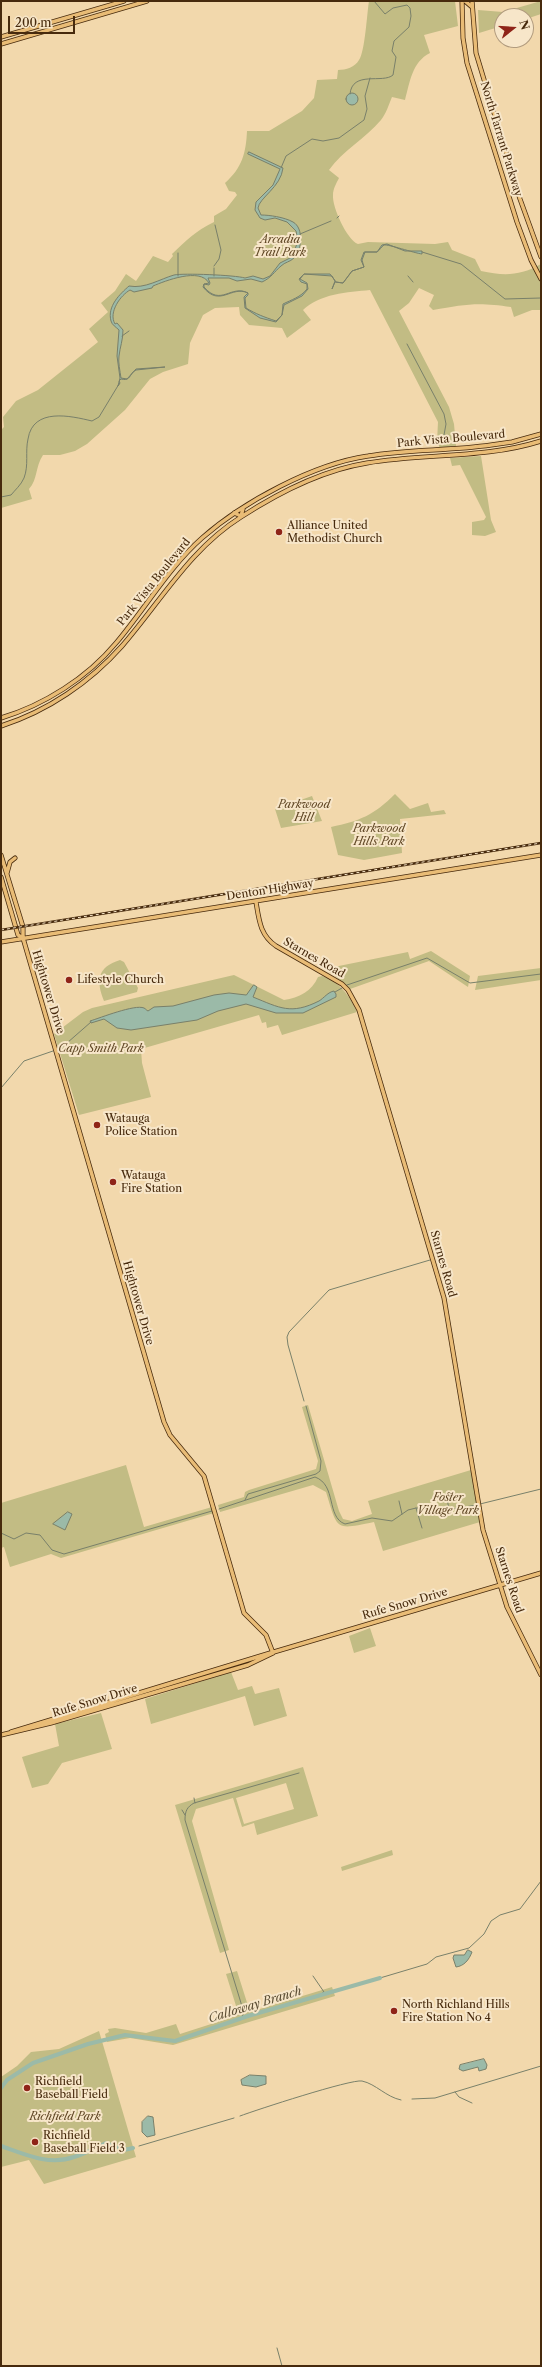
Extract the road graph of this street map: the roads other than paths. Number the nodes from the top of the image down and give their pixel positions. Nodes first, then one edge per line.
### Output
1 (124, 1) edge
2 (147, 1) edge
3 (462, 1) edge
4 (466, 1) edge
5 (472, 1) edge
6 (472, 7) junction
7 (1, 37) edge
8 (1, 44) edge
9 (541, 257) edge
10 (541, 279) edge
11 (541, 434) edge
12 (541, 441) edge
13 (243, 507) junction
14 (234, 513) junction
15 (242, 516) junction
16 (10, 716) junction
17 (1, 718) edge
18 (12, 722) junction
19 (1, 726) edge
20 (1, 855) edge
21 (541, 855) edge
22 (15, 858) dead end
23 (7, 874) junction
24 (1, 877) edge
25 (256, 902) junction
26 (23, 938) junction
27 (1, 942) edge
28 (541, 1573) edge
29 (500, 1586) junction
30 (270, 1643) junction
31 (273, 1653) junction
32 (265, 1654) junction
33 (541, 1675) edge
34 (11, 1732) junction
35 (1, 1735) edge

1 - 7 main road
2 - 8 main road
3 - 10 main road, North Tarrant Parkway
4 - 6 main road
5 - 6 main road, North Tarrant Parkway
6 - 9 main road, North Tarrant Parkway
11 - 13 main road, Park Vista Boulevard
12 - 15 main road, Park Vista Boulevard
13 - 14 main road, Park Vista Boulevard
13 - 15 main road
14 - 15 main road
14 - 16 main road, Park Vista Boulevard
15 - 18 main road, Park Vista Boulevard
16 - 17 main road, Park Vista Boulevard
16 - 18 main road
18 - 19 main road, Park Vista Boulevard
20 - 23 main road
21 - 25 main road, Denton Highway
22 - 23 main road
23 - 26 main road
24 - 26 main road
25 - 26 main road, Denton Highway
25 - 29 main road, Starnes Road
26 - 27 main road, Denton Highway
26 - 30 main road, Hightower Drive
28 - 29 main road, Rufe Snow Drive
29 - 31 main road, Rufe Snow Drive
29 - 33 main road, Starnes Road
30 - 31 main road, Hightower Drive
30 - 32 main road
31 - 32 main road, Rufe Snow Drive
31 - 34 main road, Rufe Snow Drive
32 - 34 main road, Rufe Snow Drive
34 - 35 main road, Rufe Snow Drive

